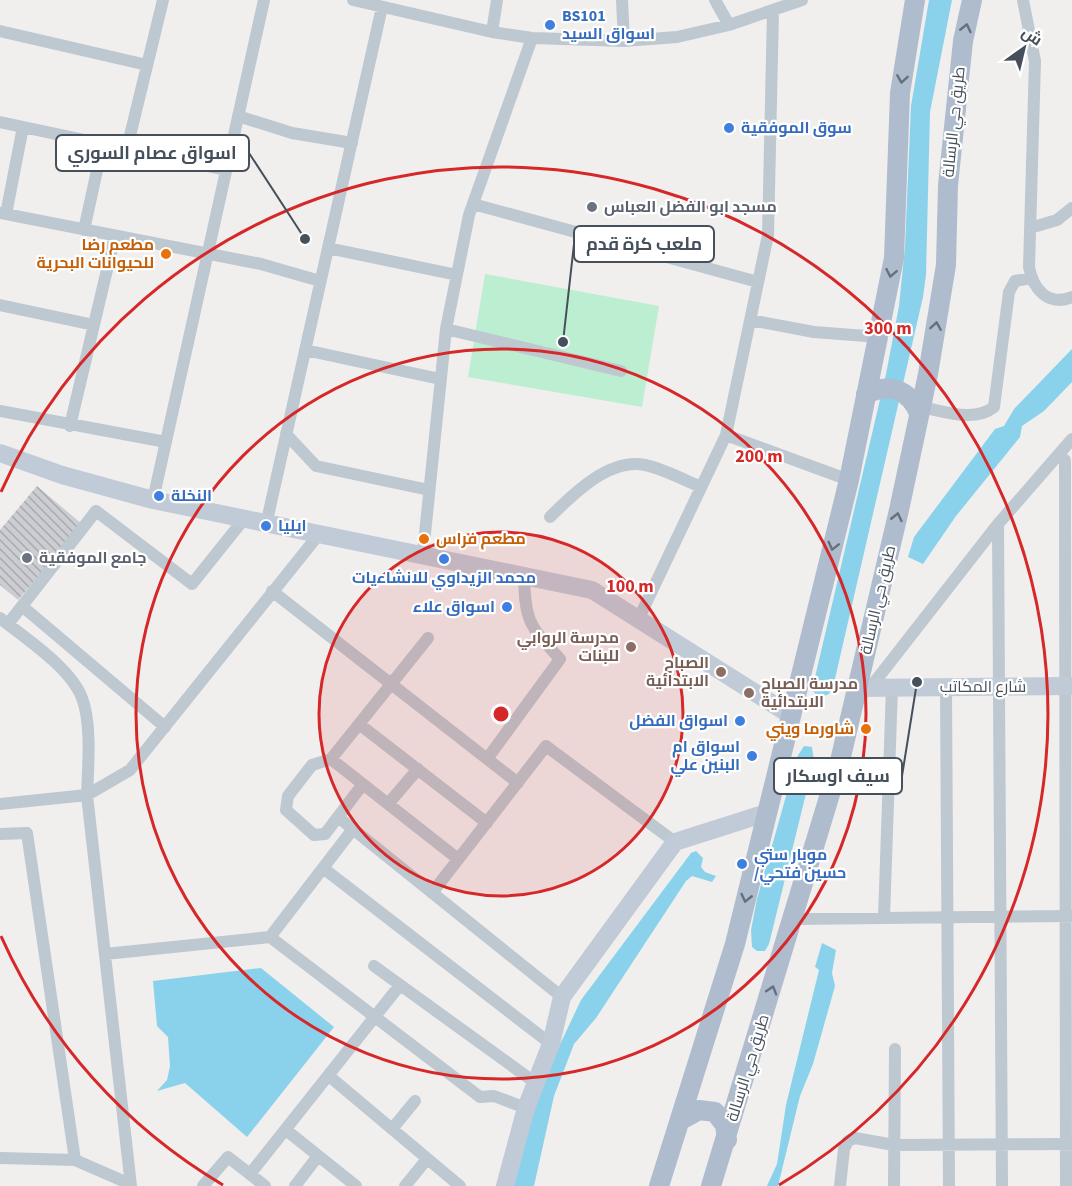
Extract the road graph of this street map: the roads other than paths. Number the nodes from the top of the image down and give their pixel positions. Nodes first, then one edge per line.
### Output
1 (163, 0) edge
2 (264, 0) edge
3 (355, 0) edge
4 (497, 0) edge
5 (622, 0) edge
6 (715, 0) edge
7 (802, 0) edge
8 (915, 0) edge
9 (972, 0) edge
10 (1023, 0) edge
11 (382, 7) junction
12 (773, 11) junction
13 (729, 25) junction
14 (0, 31) edge
15 (492, 32) junction
16 (531, 38) junction
17 (624, 41) junction
18 (147, 65) junction
19 (238, 116) junction
20 (0, 122) edge
21 (23, 127) junction
22 (103, 143) junction
23 (351, 143) junction
24 (127, 148) junction
25 (226, 170) junction
26 (473, 204) junction
27 (1072, 208) edge
28 (3, 214) edge
29 (1030, 228) junction
30 (84, 230) junction
31 (115, 236) junction
32 (328, 248) junction
33 (208, 254) junction
34 (457, 275) junction
35 (1031, 278) junction
36 (321, 280) junction
37 (758, 282) junction
38 (1072, 297) edge
39 (0, 305) edge
40 (750, 320) junction
41 (94, 326) junction
42 (446, 329) junction
43 (879, 337) junction
44 (305, 350) junction
45 (621, 371) dead end
46 (873, 379) junction
47 (440, 380) junction
48 (919, 395) junction
49 (0, 411) edge
50 (70, 426) junction
51 (286, 434) junction
52 (726, 435) junction
53 (1072, 439) edge
54 (166, 442) junction
55 (0, 453) edge
56 (1063, 460) edge
57 (849, 480) junction
58 (701, 487) junction
59 (429, 490) junction
60 (153, 500) junction
61 (550, 517) dead end
62 (244, 519) junction
63 (998, 524) junction
64 (266, 525) junction
65 (320, 533) junction
66 (423, 553) junction
67 (524, 575) junction
68 (272, 591) junction
69 (22, 606) junction
70 (639, 618) junction
71 (4, 621) edge
72 (428, 638) dead end
73 (391, 684) junction
74 (999, 686) junction
75 (1069, 686) edge
76 (892, 687) junction
77 (946, 687) junction
78 (864, 688) junction
79 (792, 716) junction
80 (359, 724) junction
81 (165, 727) junction
82 (331, 759) junction
83 (487, 759) junction
84 (418, 769) junction
85 (518, 783) junction
86 (363, 784) junction
87 (87, 795) junction
88 (0, 804) edge
89 (388, 804) junction
90 (766, 813) junction
91 (338, 816) junction
92 (487, 823) junction
93 (353, 829) junction
94 (0, 834) edge
95 (675, 842) junction
96 (458, 859) junction
97 (323, 868) junction
98 (432, 893) junction
99 (1069, 916) edge
100 (947, 917) junction
101 (1000, 917) junction
102 (884, 918) junction
103 (794, 919) junction
104 (270, 937) junction
105 (105, 954) junction
106 (374, 966) dead end
107 (400, 985) junction
108 (561, 997) junction
109 (374, 1018) junction
110 (551, 1044) junction
111 (895, 1049) dead end
112 (329, 1076) junction
113 (694, 1080) junction
114 (537, 1084) junction
115 (740, 1092) junction
116 (415, 1101) dead end
117 (526, 1108) junction
118 (681, 1120) junction
119 (286, 1130) junction
120 (392, 1130) junction
121 (727, 1140) junction
122 (1001, 1144) junction
123 (1069, 1144) edge
124 (894, 1145) junction
125 (949, 1145) junction
126 (318, 1156) junction
127 (0, 1158) edge
128 (428, 1159) junction
129 (75, 1160) junction
130 (250, 1174) junction
131 (130, 1185) edge
132 (203, 1186) edge
133 (265, 1186) edge
134 (295, 1186) edge
135 (356, 1186) edge
136 (405, 1186) edge
137 (460, 1186) edge
138 (505, 1186) edge
139 (659, 1186) edge
140 (711, 1186) edge
141 (840, 1186) edge
142 (894, 1186) edge
143 (949, 1186) edge
144 (1002, 1186) edge
145 (1066, 1186) edge

1 - 18 street
2 - 19 street
3 - 11 street
4 - 15 street
5 - 17 street
6 - 13 street
7 - 12 street
8 -> 43 main road
48 -> 9 main road, طريق حي الرسالة
10 - 29 street
11 - 15 street
11 - 23 street
12 - 13 street
12 - 37 street
13 - 17 street
14 - 18 street
15 - 16 street
16 - 17 street
16 - 26 street
18 - 24 street
19 - 23 street
19 - 25 street
20 - 21 street
21 - 22 street
21 - 28 street
22 - 24 street
22 - 30 street
23 - 32 street
24 - 25 street
25 - 33 street
26 - 34 street
26 - 37 street
27 - 29 street
28 - 30 street
29 - 35 street
30 - 31 street
31 - 33 street
31 - 41 street
32 - 34 street
32 - 36 street
33 - 36 street
33 - 54 street
34 - 42 street
35 - 38 street
35 - 48 street
36 - 44 street
37 - 40 street
39 - 41 street
40 - 43 street
40 - 52 street
41 - 50 street
42 - 45 street
42 - 47 street
43 - 46 main road
44 - 47 street
44 - 51 street
46 - 48 main road
46 - 57 main road
47 - 59 street
78 -> 48 main road, طريق حي الرسالة
49 - 50 street
50 - 54 street
51 - 59 street
51 - 64 street
52 - 57 street
52 - 58 street
53 - 56 street
54 - 60 street
55 - 60 street
56 - 63 street
56 - 75 street
57 -> 79 main road
58 - 61 street
58 - 70 street
59 - 66 street
60 - 62 street
62 - 64 street
62 - 69 street
63 - 74 street
63 - 78 street
64 - 65 street
65 - 66 street
65 - 68 street
66 - 67 street
67 - 70 street
67 - 83 street
68 - 73 street
68 - 81 street
69 - 71 street
69 - 81 street
70 - 79 street
71 - 87 street
72 - 73 street
73 - 80 street
73 - 83 street
74 - 75 street, شارع المكاتب
74 - 77 street, شارع المكاتب
74 - 101 street
75 - 99 street
76 - 77 street, شارع المكاتب
76 - 78 street, شارع المكاتب
76 - 102 street
77 - 100 street
78 - 103 main road, طريق حي الرسالة
79 - 90 main road
80 - 82 street
80 - 84 street
81 - 87 street
82 - 86 street
82 - 91 street
83 - 85 street
84 - 89 street
84 - 92 street
85 - 92 street
85 - 95 street
86 - 89 street
86 - 91 street
87 - 88 street
87 - 105 street
89 - 96 street
90 - 95 street
90 -> 113 main road
91 - 93 street
92 - 96 street
93 - 97 street
93 - 98 street
94 - 129 street
95 - 108 street
96 - 98 street
97 - 104 street
97 - 110 street
98 - 108 street
99 - 101 street
99 - 123 street
100 - 101 street
100 - 102 street
100 - 125 street
101 - 122 street
102 - 103 street
115 -> 103 main road, طريق حي الرسالة
104 - 105 street
104 - 109 street
105 - 131 street
106 - 107 street
107 - 109 street
107 - 114 street
108 - 110 street
109 - 112 street
109 - 117 street
110 - 114 street
111 - 124 street
112 - 119 street
112 - 120 street
113 - 115 main road
113 - 118 main road
114 - 117 street
115 - 121 main road, طريق حي الرسالة
116 - 120 street
117 - 138 street
118 - 121 main road
118 - 139 main road
119 - 126 street
119 - 130 street
120 - 128 street
121 - 140 main road, طريق حي الرسالة
122 - 123 street
122 - 125 street
122 - 144 street
123 - 145 street
124 - 125 street
124 - 141 street
124 - 142 street
125 - 143 street
126 - 134 street
126 - 135 street
127 - 129 street
128 - 136 street
128 - 137 street
129 - 131 street
130 - 132 street
130 - 133 street

